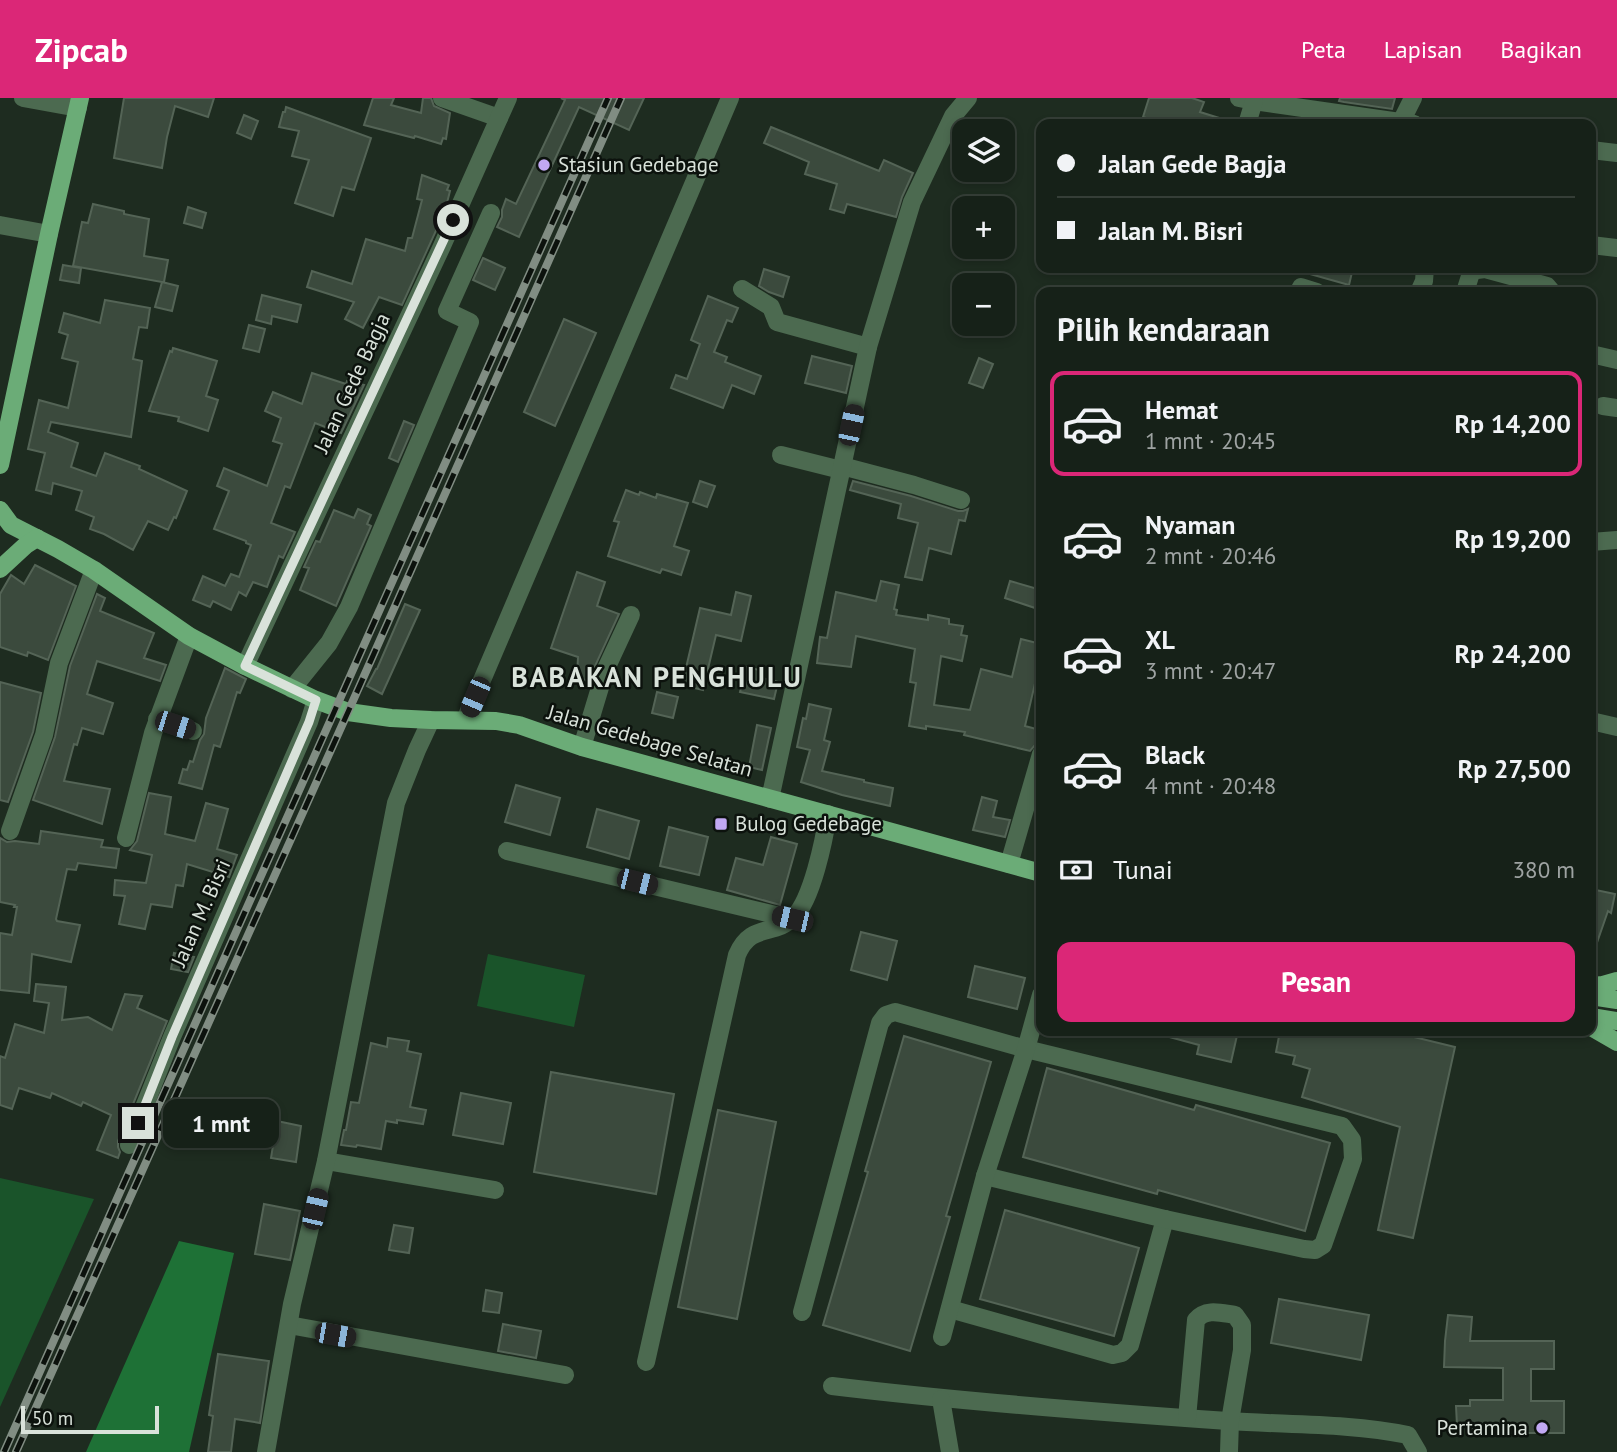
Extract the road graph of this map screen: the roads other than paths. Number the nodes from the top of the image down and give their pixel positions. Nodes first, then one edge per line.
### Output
1 (23, 98) edge
2 (442, 98) edge
3 (508, 98) edge
4 (730, 98) edge
5 (968, 98) edge
6 (1413, 98) edge
7 (1247, 100) edge
8 (79, 103) edge
9 (499, 118) junction
10 (1247, 119) edge
11 (1380, 119) edge
12 (1409, 119) edge
13 (1596, 151) edge
14 (1617, 153) edge
15 (491, 214) dead end
16 (0, 225) edge
17 (49, 234) junction
18 (1596, 246) edge
19 (1617, 248) edge
20 (1499, 273) edge
21 (1547, 287) edge
22 (742, 289) dead end
23 (868, 346) junction
24 (1596, 355) edge
25 (1617, 360) edge
26 (781, 455) dead end
27 (0, 465) edge
28 (842, 468) junction
29 (961, 500) dead end
30 (0, 510) edge
31 (5, 532) edge
32 (37, 538) junction
33 (1617, 540) edge
34 (1596, 542) edge
35 (0, 569) edge
36 (94, 570) junction
37 (631, 615) dead end
38 (189, 636) junction
39 (245, 666) junction
40 (292, 689) junction
41 (316, 700) junction
42 (157, 719) junction
43 (466, 720) junction
44 (1596, 723) edge
45 (1617, 727) edge
46 (193, 731) dead end
47 (424, 735) junction
48 (582, 747) junction
49 (1036, 771) edge
50 (770, 799) junction
51 (828, 814) junction
52 (10, 831) dead end
53 (126, 838) dead end
54 (507, 851) dead end
55 (1009, 864) junction
56 (1036, 872) edge
57 (792, 919) junction
58 (1617, 981) edge
59 (1596, 986) edge
60 (1596, 997) edge
61 (1617, 1000) edge
62 (1036, 1013) edge
63 (1596, 1018) edge
64 (1617, 1021) edge
65 (1596, 1030) edge
66 (1617, 1042) edge
67 (1026, 1049) junction
68 (129, 1145) dead end
69 (326, 1161) junction
70 (985, 1176) junction
71 (495, 1190) dead end
72 (1165, 1219) junction
73 (950, 1309) junction
74 (802, 1312) dead end
75 (289, 1325) junction
76 (942, 1337) dead end
77 (646, 1363) dead end
78 (565, 1375) dead end
79 (832, 1386) dead end
80 (941, 1399) junction
81 (1186, 1418) junction
82 (1230, 1421) junction
83 (266, 1452) edge
84 (950, 1452) edge
85 (1228, 1452) edge
86 (1418, 1452) edge

1 - 8 street
2 - 9 street
3 - 9 street, Jalan Gede Bagja
4 - 43 street
5 - 23 street
6 - 12 street
7 - 10 street
7 - 11 street
8 - 17 main road
9 - 39 street, Jalan Gede Bagja
13 - 14 street
15 - 40 street
16 - 17 street
17 - 27 main road
18 - 19 street
20 - 21 street
22 - 23 street
23 - 28 street
24 - 25 street
26 - 28 street
28 - 29 street
28 - 50 street
30 - 31 main road, Jalan Gedebage Selatan
31 - 32 main road, Jalan Gedebage Selatan
32 - 35 main road
32 - 36 main road, Jalan Gedebage Selatan
33 - 34 street
36 - 38 main road, Jalan Gedebage Selatan
36 - 52 street
37 - 48 street
38 - 39 main road, Jalan Gedebage Selatan
38 - 42 street
39 - 40 main road, Jalan Gedebage Selatan
40 - 41 main road, Jalan Gedebage Selatan
41 - 47 main road, Jalan Gedebage Selatan
41 - 68 street, Jalan M. Bisri
42 - 46 street
42 - 53 street
43 - 47 main road, Jalan Gedebage Selatan
43 - 48 main road, Jalan Gedebage Selatan
44 - 45 street
47 - 69 street
48 - 50 main road, Jalan Gedebage Selatan
49 - 55 street
50 - 51 main road, Jalan Gedebage Selatan
51 - 55 main road, Jalan Gedebage Selatan
51 - 57 street
54 - 57 street
55 - 56 main road, Jalan Gedebage Selatan
57 - 77 street
58 - 59 main road
60 - 61 main road
62 - 67 street
63 - 64 main road
65 - 66 main road
67 - 70 street
67 - 72 street
67 - 74 street
69 - 71 street
69 - 75 street
70 - 72 street
70 - 73 street
72 - 73 street
73 - 76 street
75 - 78 street
75 - 83 street
79 - 80 street
80 - 81 street
80 - 84 street
81 - 82 street
81 - 82 street
82 - 85 street
82 - 86 street

